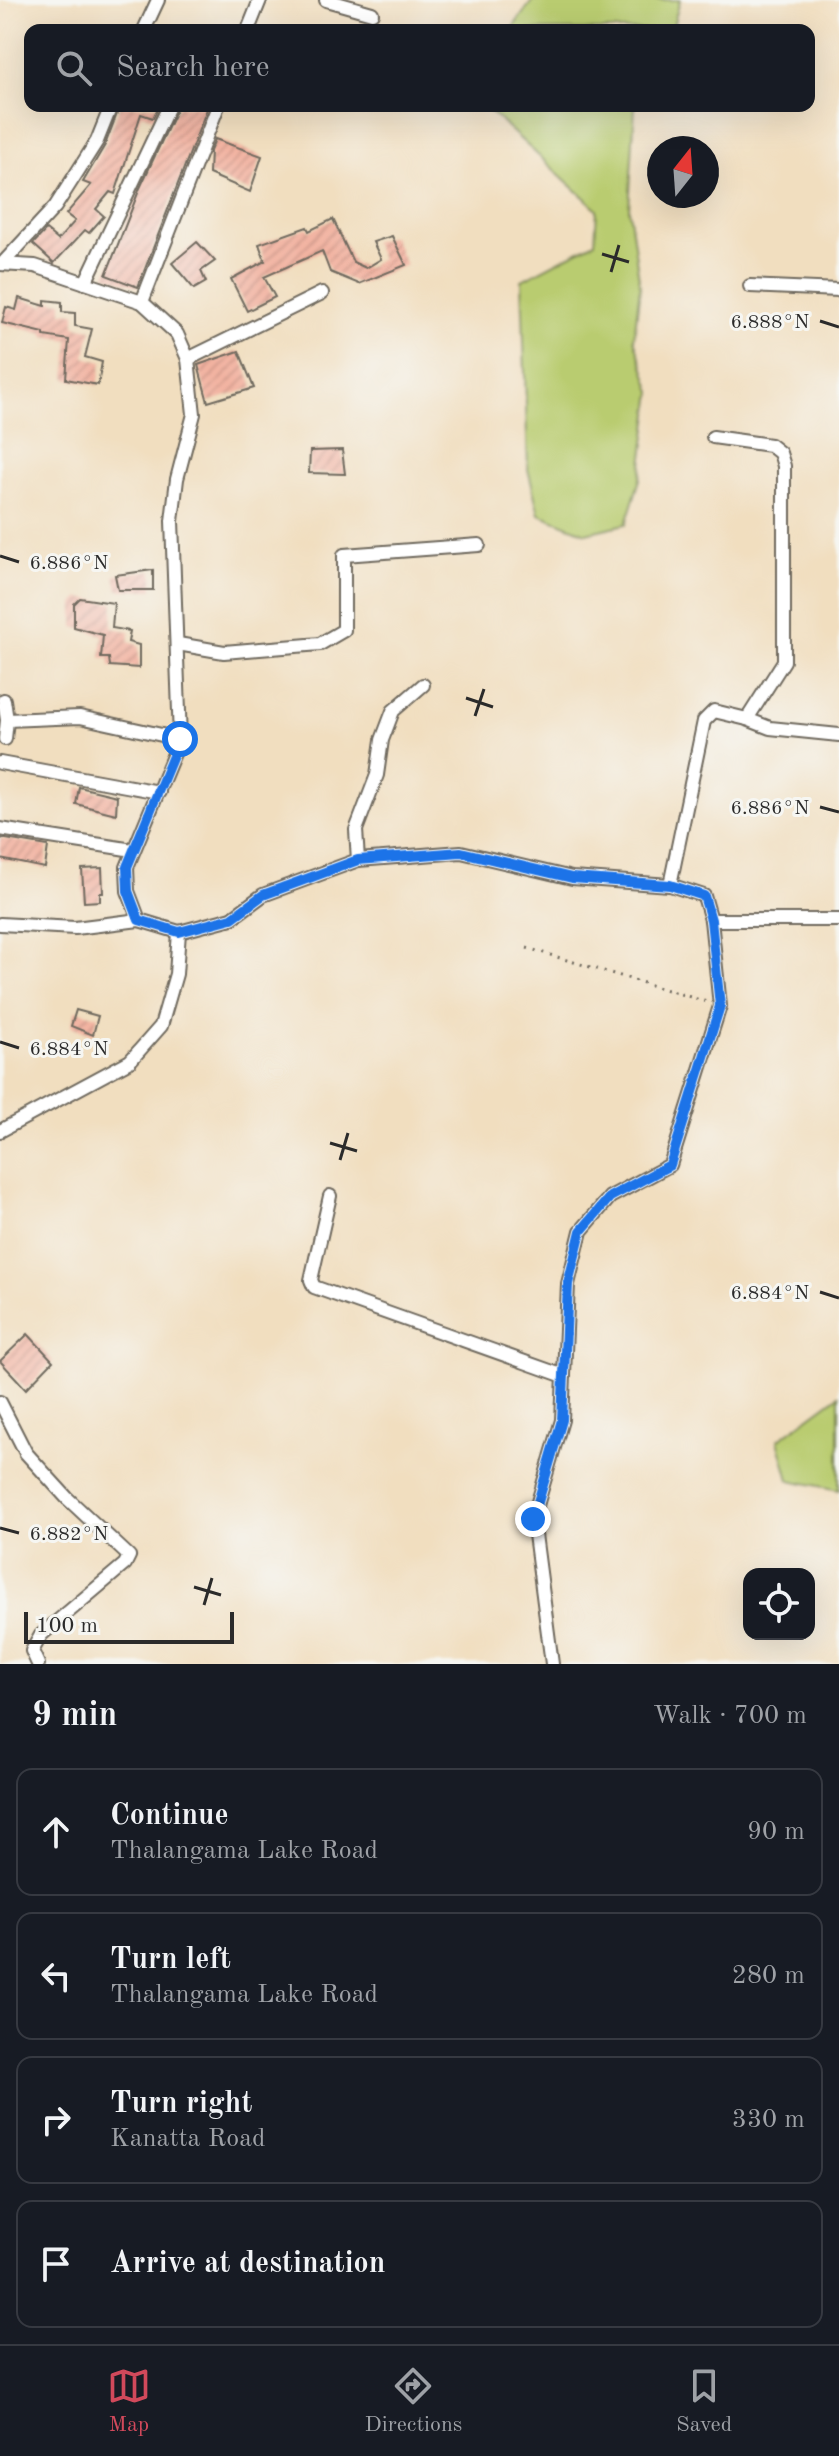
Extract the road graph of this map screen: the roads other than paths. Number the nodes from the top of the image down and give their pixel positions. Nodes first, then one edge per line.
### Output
1 (158, 0) edge
2 (260, 0) edge
3 (326, 0) edge
4 (372, 13) dead end
5 (147, 24) edge
6 (250, 24) edge
7 (109, 112) edge
8 (166, 112) edge
9 (216, 112) edge
10 (1, 264) edge
11 (85, 283) junction
12 (750, 286) dead end
13 (839, 290) edge
14 (322, 293) dead end
15 (142, 302) junction
16 (188, 359) junction
17 (713, 437) dead end
18 (479, 545) dead end
19 (178, 644) junction
20 (423, 685) dead end
21 (4, 700) dead end
22 (747, 719) junction
23 (7, 720) junction
24 (839, 735) edge
25 (5, 739) dead end
26 (180, 739) junction
27 (0, 763) edge
28 (159, 792) junction
29 (0, 829) edge
30 (133, 850) junction
31 (358, 860) junction
32 (670, 885) junction
33 (139, 920) junction
34 (711, 920) junction
35 (839, 920) edge
36 (0, 924) edge
37 (179, 932) junction
38 (0, 1131) edge
39 (330, 1196) dead end
40 (564, 1376) junction
41 (0, 1402) edge
42 (38, 1664) edge
43 (552, 1664) edge

1 - 5 street
2 - 6 street
3 - 4 street
7 - 10 street
8 - 11 street
9 - 15 street
10 - 11 street
11 - 15 street
12 - 13 street
14 - 16 street
15 - 16 street
16 - 19 street
17 - 22 street
18 - 19 street
19 - 26 street
20 - 31 street
21 - 23 street
22 - 24 street
22 - 32 street
23 - 25 street
23 - 26 street
26 - 28 street
27 - 28 street
28 - 30 street
29 - 30 street
30 - 33 street
31 - 32 street
31 - 37 street
32 - 34 street
33 - 36 street
33 - 37 street
34 - 35 street
34 - 40 street
37 - 38 street
39 - 40 street
40 - 43 street
41 - 42 street

